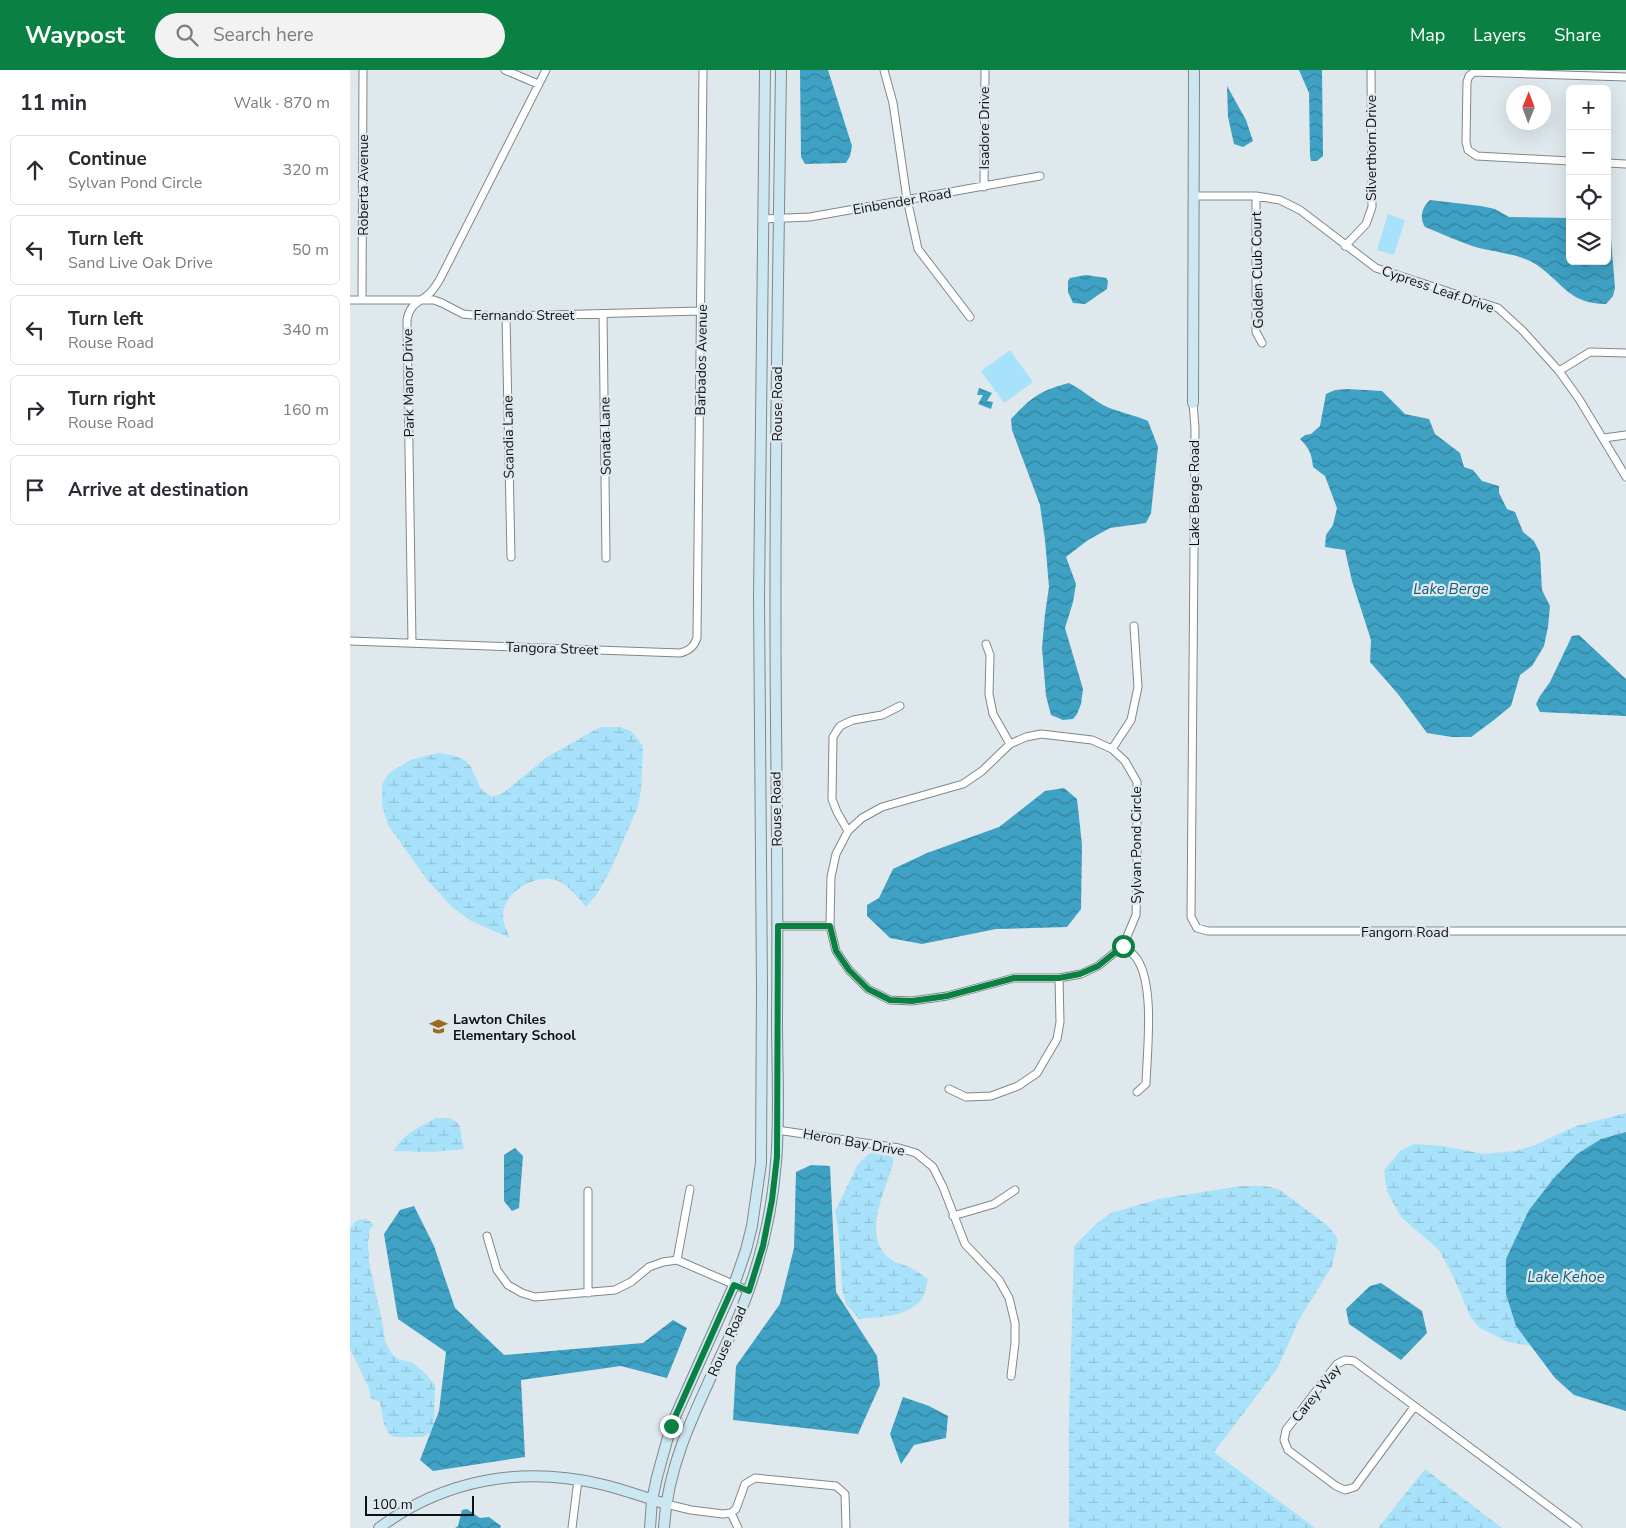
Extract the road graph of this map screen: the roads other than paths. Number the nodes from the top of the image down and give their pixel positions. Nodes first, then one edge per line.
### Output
1 (363, 70) edge
2 (505, 70) edge
3 (546, 70) edge
4 (703, 70) edge
5 (765, 70) edge
6 (781, 70) edge
7 (884, 70) edge
8 (984, 70) edge
9 (1194, 70) edge
10 (1371, 70) edge
11 (1626, 77) edge
12 (538, 84) junction
13 (1566, 161) edge
14 (1611, 163) edge
15 (1626, 164) edge
16 (1040, 176) dead end
17 (984, 186) junction
18 (1193, 196) junction
19 (1256, 196) junction
20 (907, 199) junction
21 (779, 218) junction
22 (763, 219) junction
23 (1345, 246) junction
24 (421, 299) junction
25 (350, 300) edge
26 (362, 300) junction
27 (701, 311) junction
28 (603, 314) junction
29 (506, 316) junction
30 (970, 317) dead end
31 (1262, 343) dead end
32 (1626, 353) edge
33 (1559, 371) junction
34 (1193, 403) joint
35 (1626, 435) edge
36 (1604, 438) junction
37 (1626, 478) edge
38 (510, 557) dead end
39 (606, 558) dead end
40 (1134, 626) dead end
41 (350, 641) edge
42 (412, 643) junction
43 (986, 644) dead end
44 (692, 648) joint
45 (900, 706) dead end
46 (1010, 744) junction
47 (1112, 750) junction
48 (848, 831) junction
49 (1191, 917) joint
50 (778, 926) junction
51 (830, 926) junction
52 (1626, 932) edge
53 (1123, 946) junction
54 (1059, 978) junction
55 (949, 1089) dead end
56 (1137, 1092) dead end
57 (777, 1130) junction
58 (690, 1189) dead end
59 (1016, 1190) dead end
60 (588, 1191) dead end
61 (953, 1216) junction
62 (487, 1236) dead end
63 (677, 1260) junction
64 (734, 1285) junction
65 (749, 1291) junction
66 (588, 1293) junction
67 (1011, 1376) dead end
68 (1414, 1406) junction
69 (578, 1480) junction
70 (652, 1500) junction
71 (666, 1504) junction
72 (731, 1513) junction
73 (379, 1528) edge
74 (572, 1528) edge
75 (650, 1528) edge
76 (664, 1528) edge
77 (738, 1528) edge
78 (846, 1528) edge
79 (1578, 1528) edge

1 - 26 street, Roberta Avenue
2 - 12 street
3 - 12 street, Park Manor Drive
4 - 27 street, Barbados Avenue
5 - 22 street, Rouse Road
6 - 21 street, Rouse Road
7 - 20 street
8 - 17 street, Isadore Drive
9 - 18 street, Lake Berge Road
10 - 23 street, Silverthorn Drive
11 - 13 street
12 - 24 street, Park Manor Drive
14 - 15 street
16 - 17 street, Einbender Road
17 - 20 street, Einbender Road
18 - 19 street, Cypress Leaf Drive
18 - 34 street, Lake Berge Road
19 - 23 street, Cypress Leaf Drive
19 - 31 street, Golden Club Court
20 - 21 street, Einbender Road
20 - 30 street
21 - 22 street, Einbender Road
21 - 50 street, Rouse Road
22 - 64 street, Rouse Road
23 - 33 street, Cypress Leaf Drive
24 - 26 street, Fernando Street
24 - 29 street, Fernando Street
24 - 42 street, Park Manor Drive
25 - 26 street, Fernando Street
27 - 28 street, Fernando Street
27 - 44 street, Barbados Avenue
28 - 29 street, Fernando Street
28 - 39 street, Sonata Lane
29 - 38 street, Scandia Lane
32 - 33 street
33 - 36 street, Cypress Leaf Drive
34 - 49 street, Lake Berge Road
35 - 36 street
36 - 37 street, Cypress Leaf Drive
40 - 47 street
41 - 42 street
42 - 44 street, Tangora Street
43 - 46 street
45 - 48 street
46 - 47 street, Sylvan Pond Circle
46 - 48 street, Sylvan Pond Circle
47 - 53 street, Sylvan Pond Circle
48 - 51 street, Sylvan Pond Circle
49 - 52 street, Fangorn Road
50 - 51 street
50 - 57 street, Rouse Road
51 - 54 street, Sylvan Pond Circle
53 - 54 street, Sylvan Pond Circle
53 - 56 street
54 - 55 street
57 - 61 street, Heron Bay Drive
57 - 65 street, Rouse Road
58 - 63 street
59 - 61 street
60 - 66 street
61 - 67 street, Heron Bay Drive
62 - 66 street
63 - 64 street
63 - 66 street
64 - 65 street
64 - 70 street, Rouse Road
65 - 71 street, Rouse Road
68 - 68 street, Carey Way
68 - 79 street, Carey Way
69 - 70 street
69 - 73 street
69 - 74 street
70 - 71 street
70 - 75 street, Rouse Road
71 - 72 street
71 - 76 street, Rouse Road
72 - 77 street
72 - 78 street

